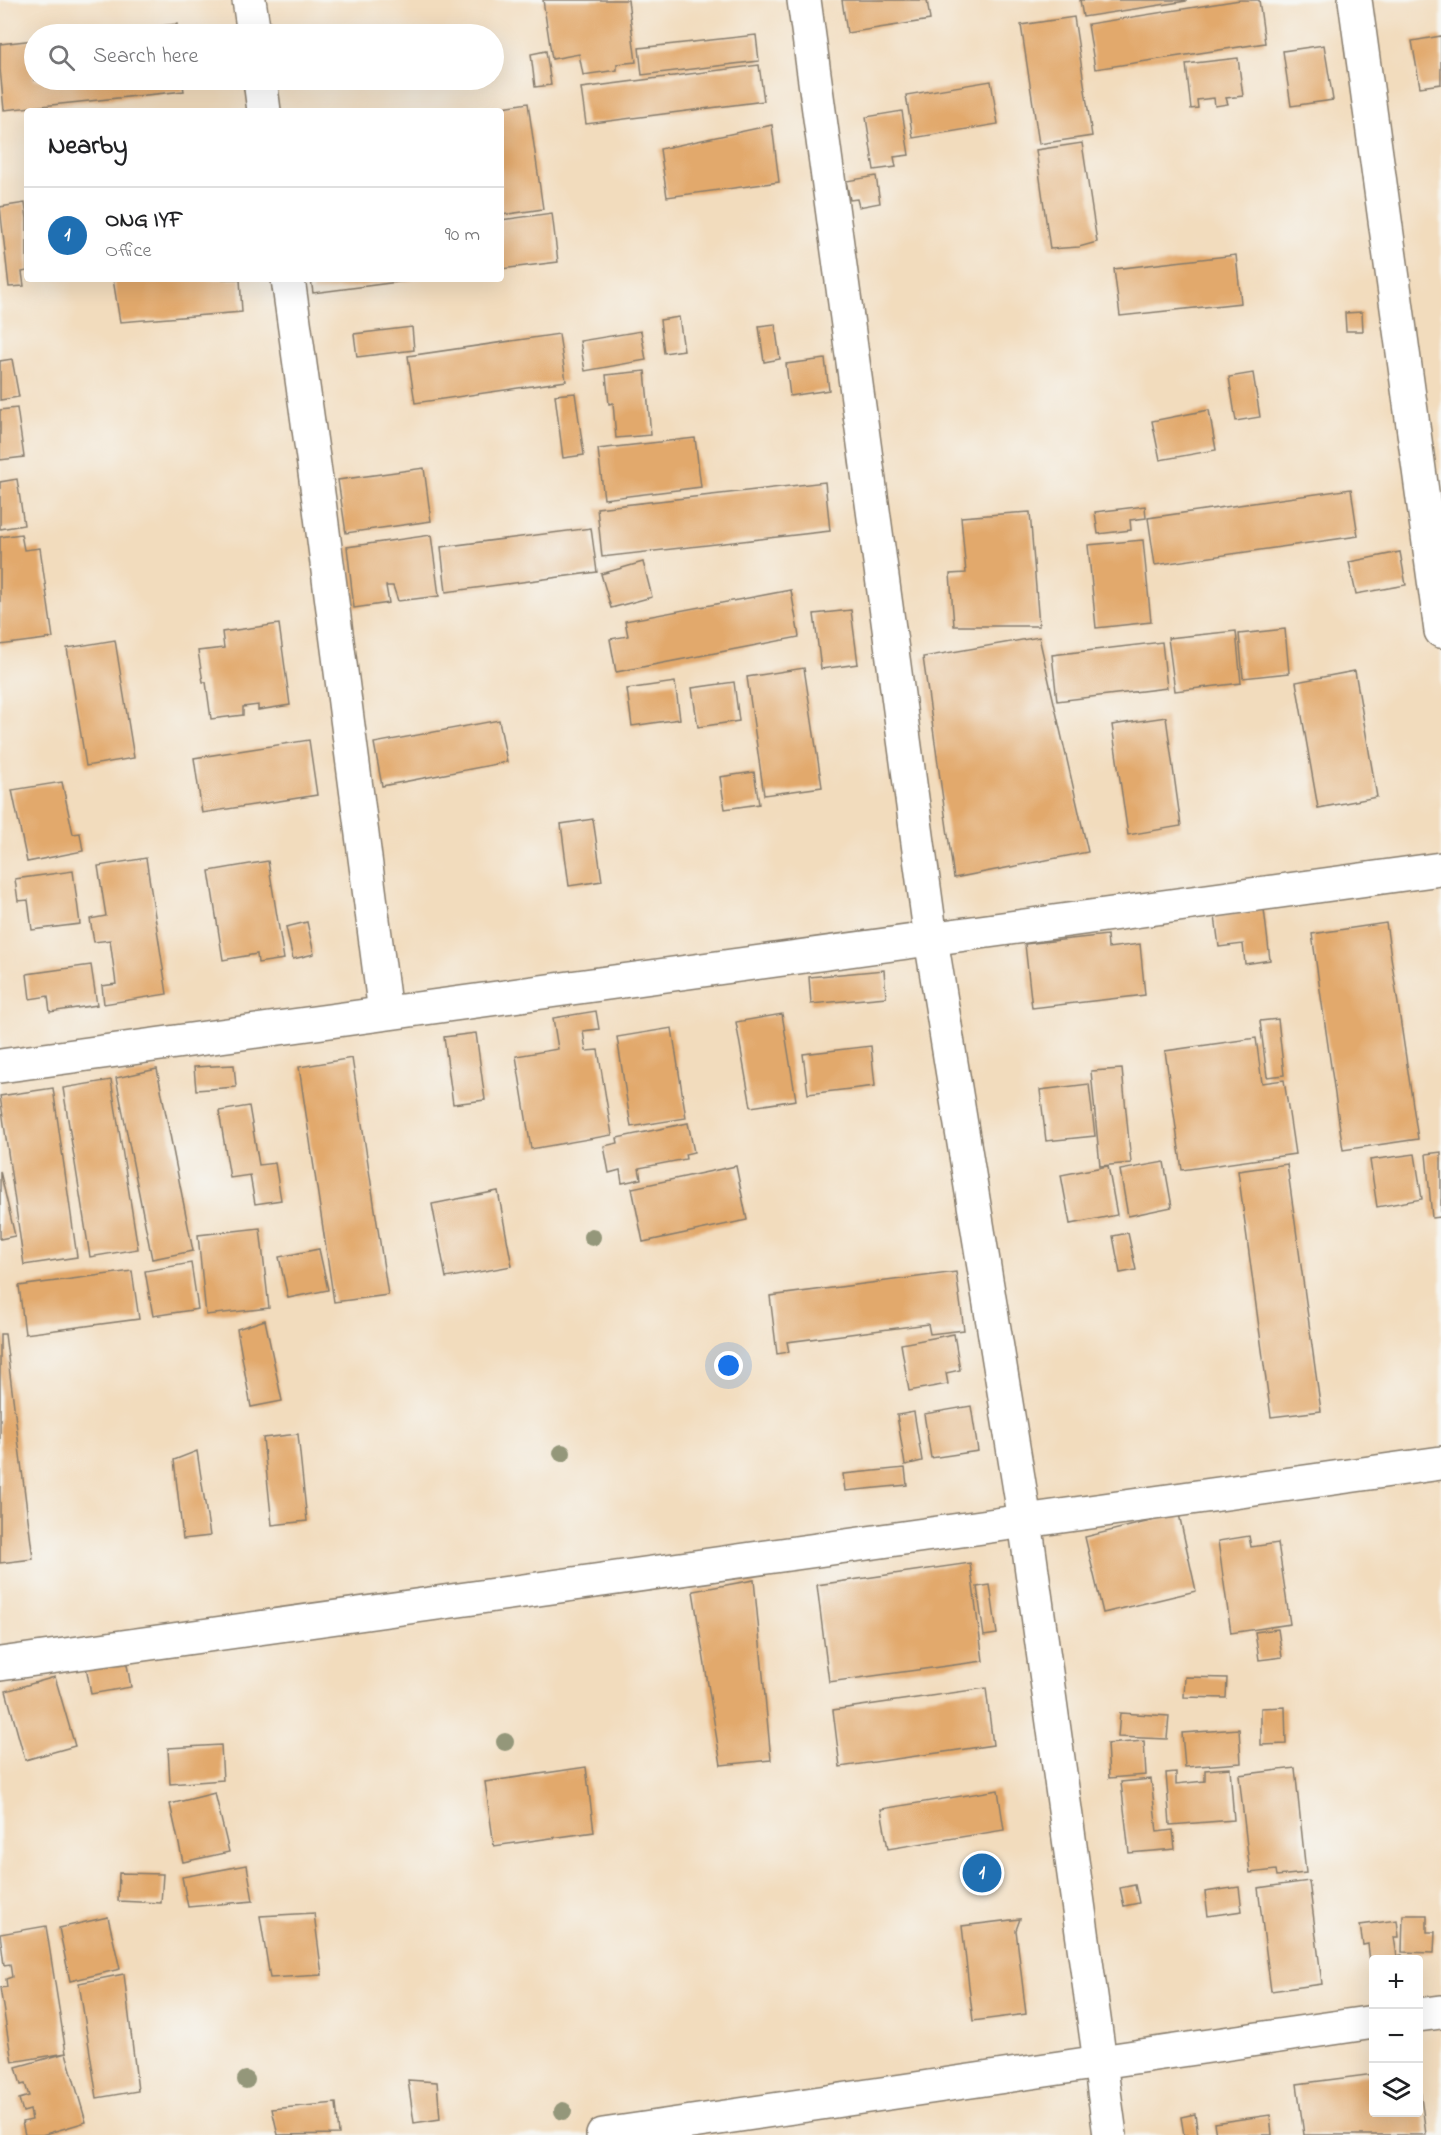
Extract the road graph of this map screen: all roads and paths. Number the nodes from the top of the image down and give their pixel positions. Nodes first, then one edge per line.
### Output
1 (249, 0) edge
2 (804, 0) edge
3 (1355, 0) edge
4 (253, 24) edge
5 (261, 90) edge
6 (264, 108) edge
7 (288, 282) edge
8 (1441, 631) edge
9 (1441, 870) edge
10 (931, 939) junction
11 (385, 1013) junction
12 (0, 1066) edge
13 (1441, 1463) edge
14 (1024, 1521) junction
15 (0, 1664) edge
16 (1441, 2012) edge
17 (1423, 2014) edge
18 (1369, 2023) edge
19 (1100, 2062) junction
20 (603, 2135) edge
21 (1110, 2135) edge

1 - 4 street
2 - 10 street
3 - 8 street
5 - 6 street
7 - 11 street
9 - 10 street
10 - 11 street
10 - 14 street
11 - 12 street
13 - 14 street
14 - 15 street
14 - 19 street
16 - 17 street
18 - 19 street
19 - 20 street
19 - 21 street

